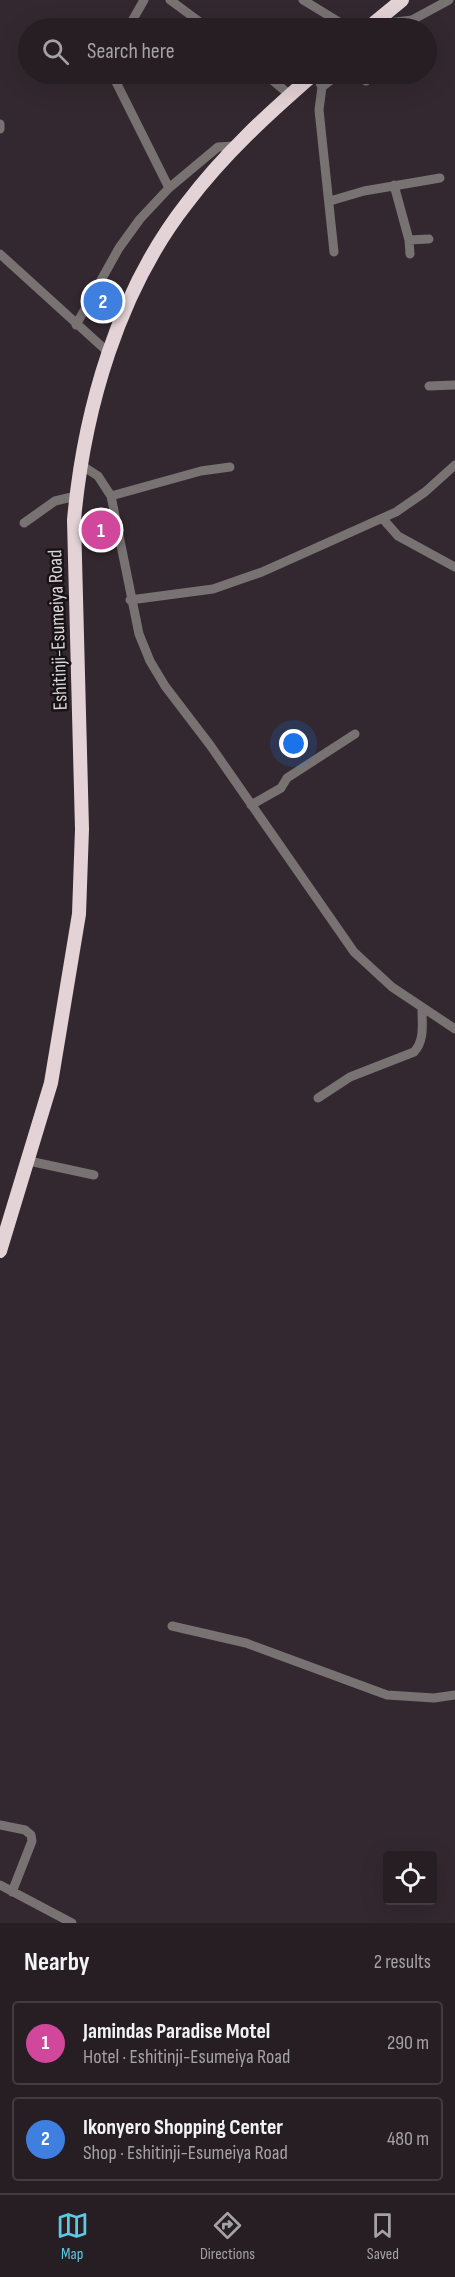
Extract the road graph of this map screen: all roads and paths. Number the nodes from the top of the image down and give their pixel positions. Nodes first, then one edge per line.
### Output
1 (144, 0) edge
2 (170, 0) edge
3 (303, 0) edge
4 (402, 0) edge
5 (449, 0) edge
6 (134, 18) edge
7 (194, 18) edge
8 (333, 18) edge
9 (381, 18) edge
10 (416, 18) edge
11 (117, 84) edge
12 (277, 84) edge
13 (303, 84) edge
14 (320, 84) edge
15 (326, 84) edge
16 (322, 87) junction
17 (290, 95) junction
18 (0, 124) edge
19 (0, 129) edge
20 (234, 146) junction
21 (440, 178) dead end
22 (394, 185) junction
23 (169, 188) junction
24 (330, 201) junction
25 (429, 239) dead end
26 (409, 240) junction
27 (334, 252) dead end
28 (0, 254) edge
29 (410, 254) dead end
30 (76, 325) junction
31 (109, 353) junction
32 (455, 385) edge
33 (429, 386) dead end
34 (81, 465) junction
35 (455, 465) edge
36 (230, 467) dead end
37 (76, 496) junction
38 (111, 496) junction
39 (383, 519) junction
40 (24, 523) dead end
41 (455, 567) edge
42 (130, 600) junction
43 (355, 734) dead end
44 (250, 805) junction
45 (422, 1009) junction
46 (455, 1029) edge
47 (318, 1098) dead end
48 (29, 1161) junction
49 (94, 1175) dead end
50 (0, 1251) edge
51 (172, 1626) dead end
52 (455, 1695) edge
53 (0, 1825) edge
54 (0, 1885) edge
55 (12, 1892) junction
56 (72, 1923) edge

1 - 6 street
2 - 7 street
3 - 8 street
4 - 9 highway
5 - 10 street
11 - 23 street
12 - 17 street
13 - 17 highway, Eshitinji-Esumeiya Road
14 - 16 street
15 - 16 street
16 - 24 street
17 - 20 highway, Eshitinji-Esumeiya Road
18 - 19 street
20 - 23 street
20 - 31 highway, Eshitinji-Esumeiya Road
21 - 22 street
22 - 24 street
22 - 26 street
23 - 30 street
24 - 27 street
25 - 26 street
26 - 29 street
28 - 30 street
30 - 31 street
31 - 34 highway, Eshitinji-Esumeiya Road
32 - 33 street
34 - 37 highway, Eshitinji-Esumeiya Road
34 - 38 street
35 - 39 street
36 - 38 street
37 - 40 street
37 - 48 highway, Eshitinji-Esumeiya Road
38 - 42 street
39 - 41 street
39 - 42 street
42 - 44 street
43 - 44 street
44 - 45 street
45 - 46 street
45 - 47 street
48 - 49 street
48 - 50 highway, Eshitinji-Esumeiya Road
51 - 52 street
53 - 55 street
54 - 55 street
55 - 56 street

